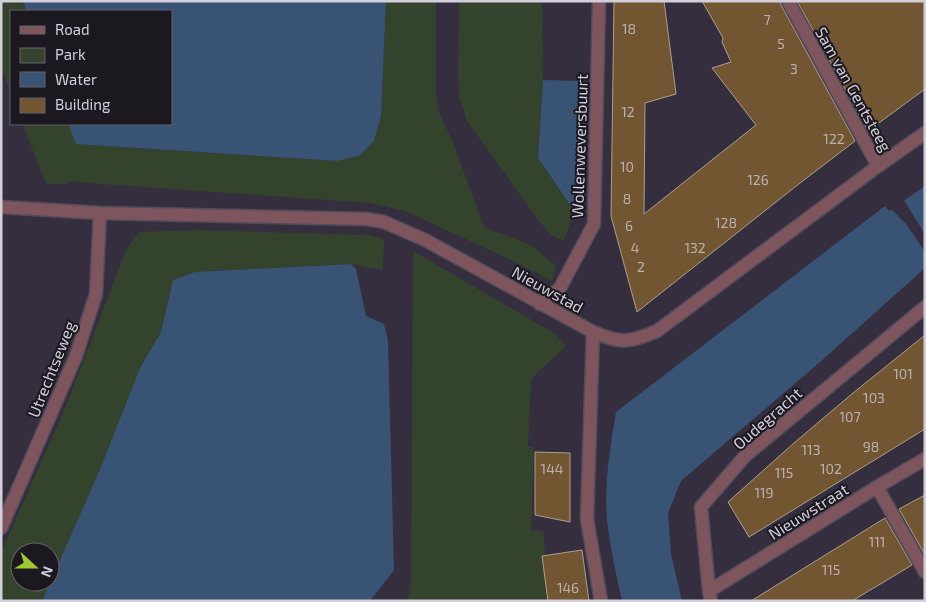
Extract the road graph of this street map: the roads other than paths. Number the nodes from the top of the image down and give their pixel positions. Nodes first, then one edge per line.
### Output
1 (599, 1) edge
2 (788, 1) edge
3 (925, 133) edge
4 (878, 166) junction
5 (1, 207) edge
6 (100, 213) junction
7 (540, 304) junction
8 (925, 307) edge
9 (592, 332) junction
10 (925, 459) edge
11 (877, 487) junction
12 (1, 528) edge
13 (925, 572) edge
14 (710, 596) edge
15 (601, 601) edge

1 - 7 street, Wollenweversbuurt
2 - 4 street, Sam van Gentsteeg
3 - 4 street, Nieuwstad
4 - 9 street, Nieuwstad
5 - 6 street, Nieuwstad
6 - 7 street, Nieuwstad
6 - 12 street, Utrechtseweg
7 - 9 street, Nieuwstad
8 - 14 street, Oudegracht
9 - 15 street
10 - 11 street, Nieuwstraat
11 - 13 street
11 - 14 street, Nieuwstraat

